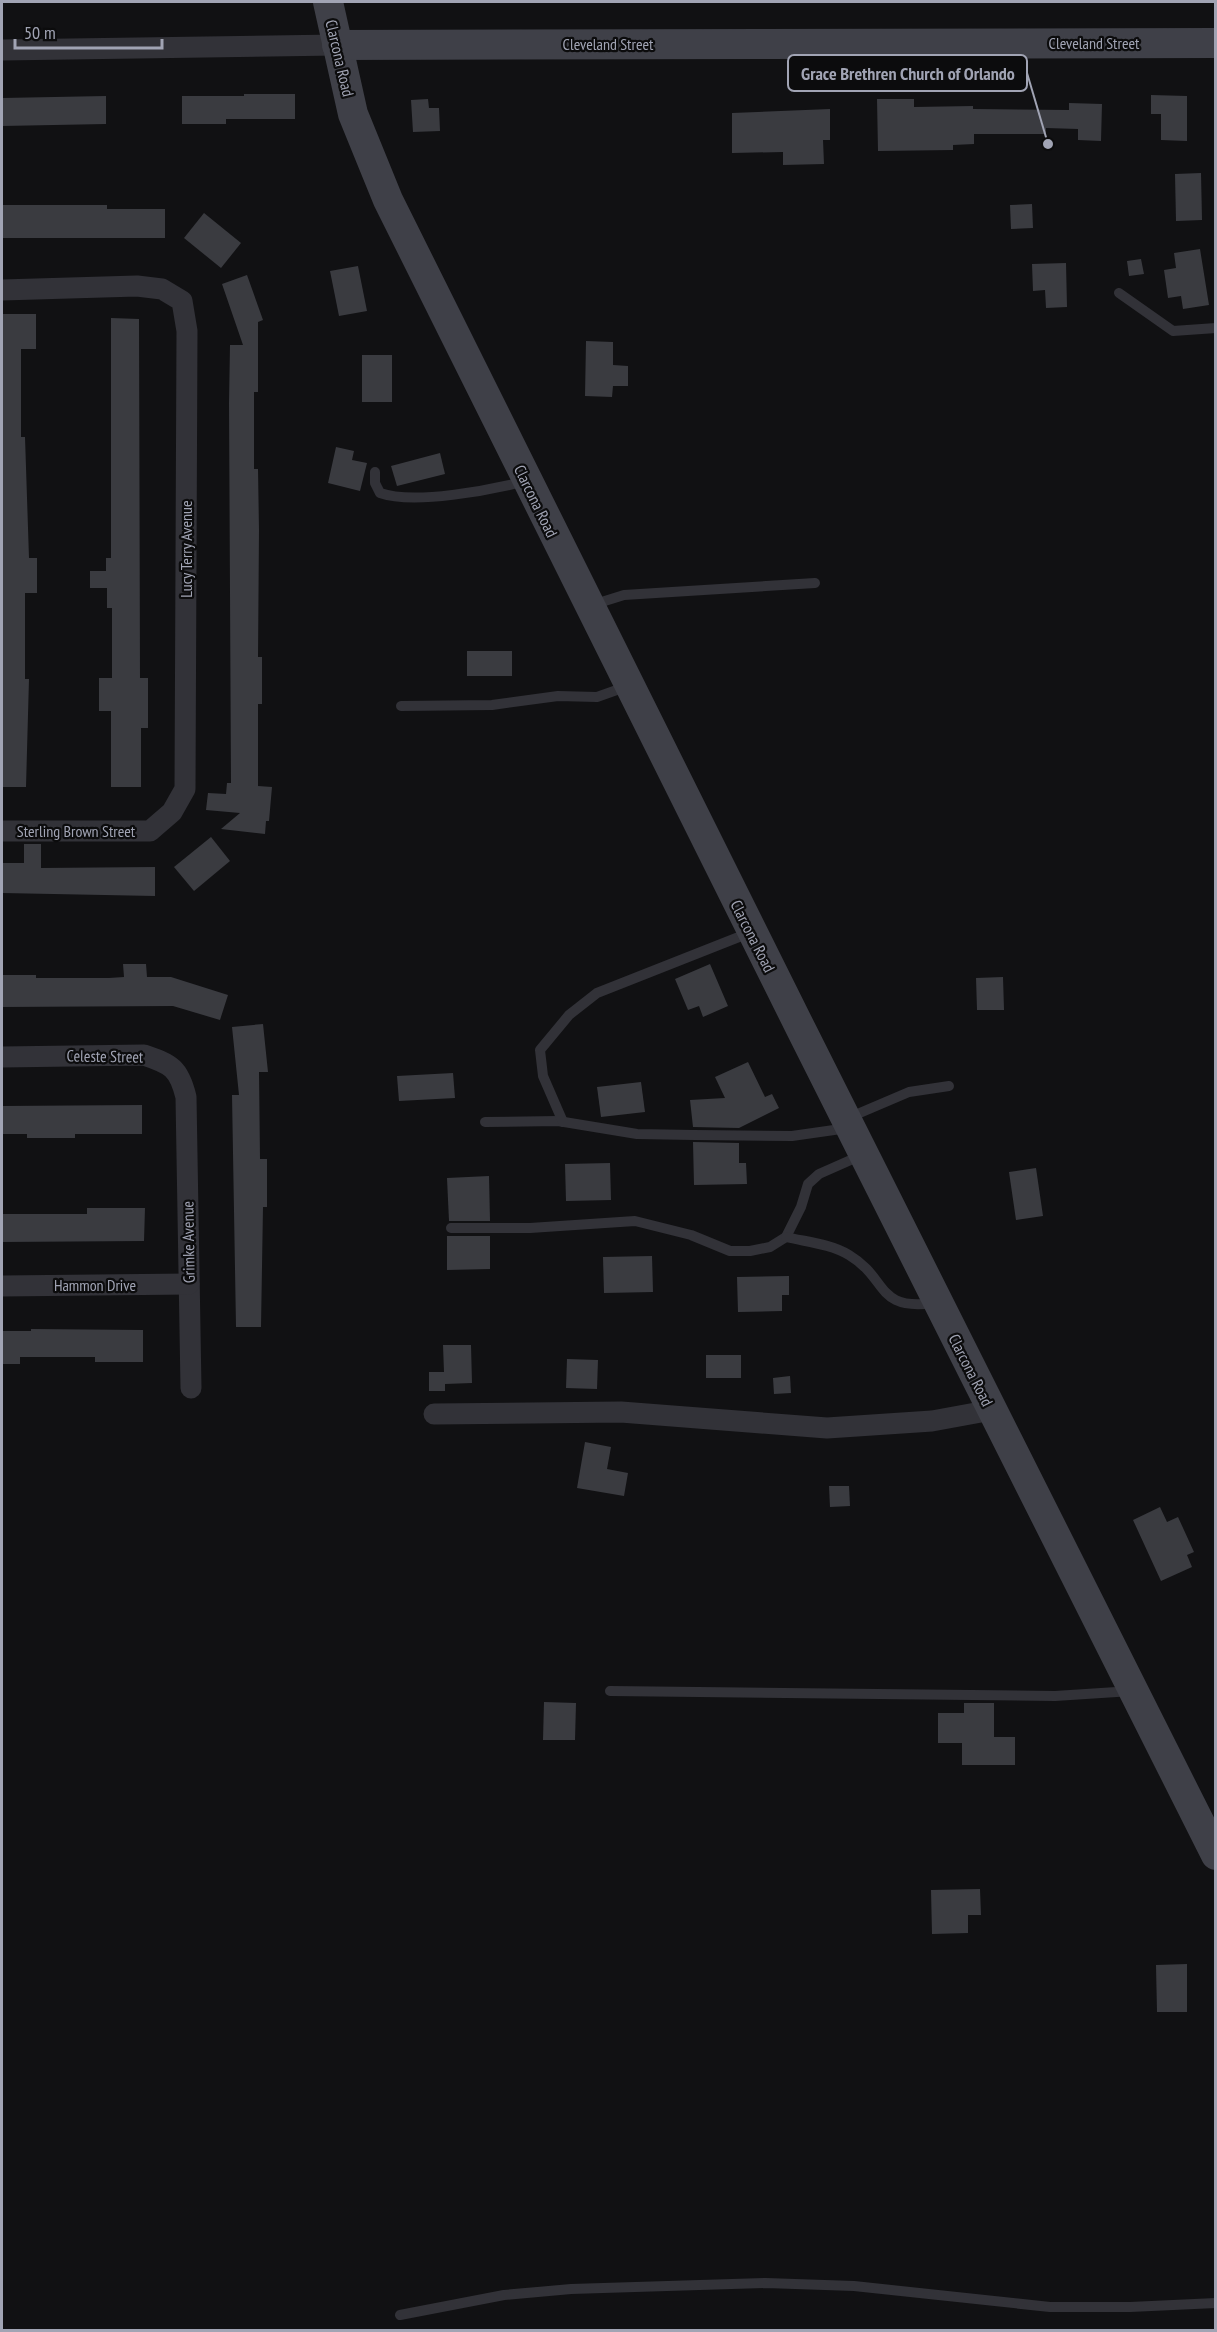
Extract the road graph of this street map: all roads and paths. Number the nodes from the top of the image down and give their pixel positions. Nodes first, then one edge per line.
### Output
1 (328, 2) edge
2 (1215, 43) edge
3 (337, 45) junction
4 (2, 50) edge
5 (2, 290) edge
6 (1119, 293) dead end
7 (1215, 328) edge
8 (375, 472) dead end
9 (526, 481) junction
10 (815, 583) dead end
11 (588, 606) junction
12 (628, 686) junction
13 (401, 706) dead end
14 (2, 831) edge
15 (150, 831) joint
16 (751, 932) junction
17 (2, 1057) edge
18 (948, 1086) dead end
19 (186, 1097) joint
20 (485, 1122) dead end
21 (563, 1122) junction
22 (847, 1124) junction
23 (862, 1155) junction
24 (452, 1228) dead end
25 (786, 1237) junction
26 (189, 1284) junction
27 (2, 1286) edge
28 (938, 1303) junction
29 (191, 1388) dead end
30 (992, 1410) junction
31 (434, 1414) dead end
32 (1135, 1690) junction
33 (610, 1691) dead end
34 (1215, 1855) edge
35 (1215, 2303) edge
36 (400, 2316) dead end

1 - 3 main road, Clarcona Road
2 - 3 main road, Cleveland Street
3 - 4 street, Cleveland Street
3 - 9 main road, Clarcona Road
5 - 15 street, Lucy Terry Avenue
6 - 7 lane
8 - 9 lane
9 - 11 main road, Clarcona Road
10 - 11 lane
11 - 12 main road, Clarcona Road
12 - 13 lane
12 - 16 main road, Clarcona Road
14 - 15 street, Sterling Brown Street
16 - 21 lane
16 - 22 main road, Clarcona Road
17 - 19 street, Celeste Street
18 - 22 lane
19 - 26 street, Grimke Avenue
20 - 21 lane
21 - 22 lane
22 - 23 main road, Clarcona Road
23 - 25 lane
23 - 28 main road, Clarcona Road
24 - 25 lane
25 - 28 lane
26 - 27 street, Hammon Drive
26 - 29 street, Grimke Avenue
28 - 30 main road, Clarcona Road
30 - 31 street
30 - 32 main road, Clarcona Road
32 - 33 lane
32 - 34 main road, Clarcona Road
35 - 36 lane

